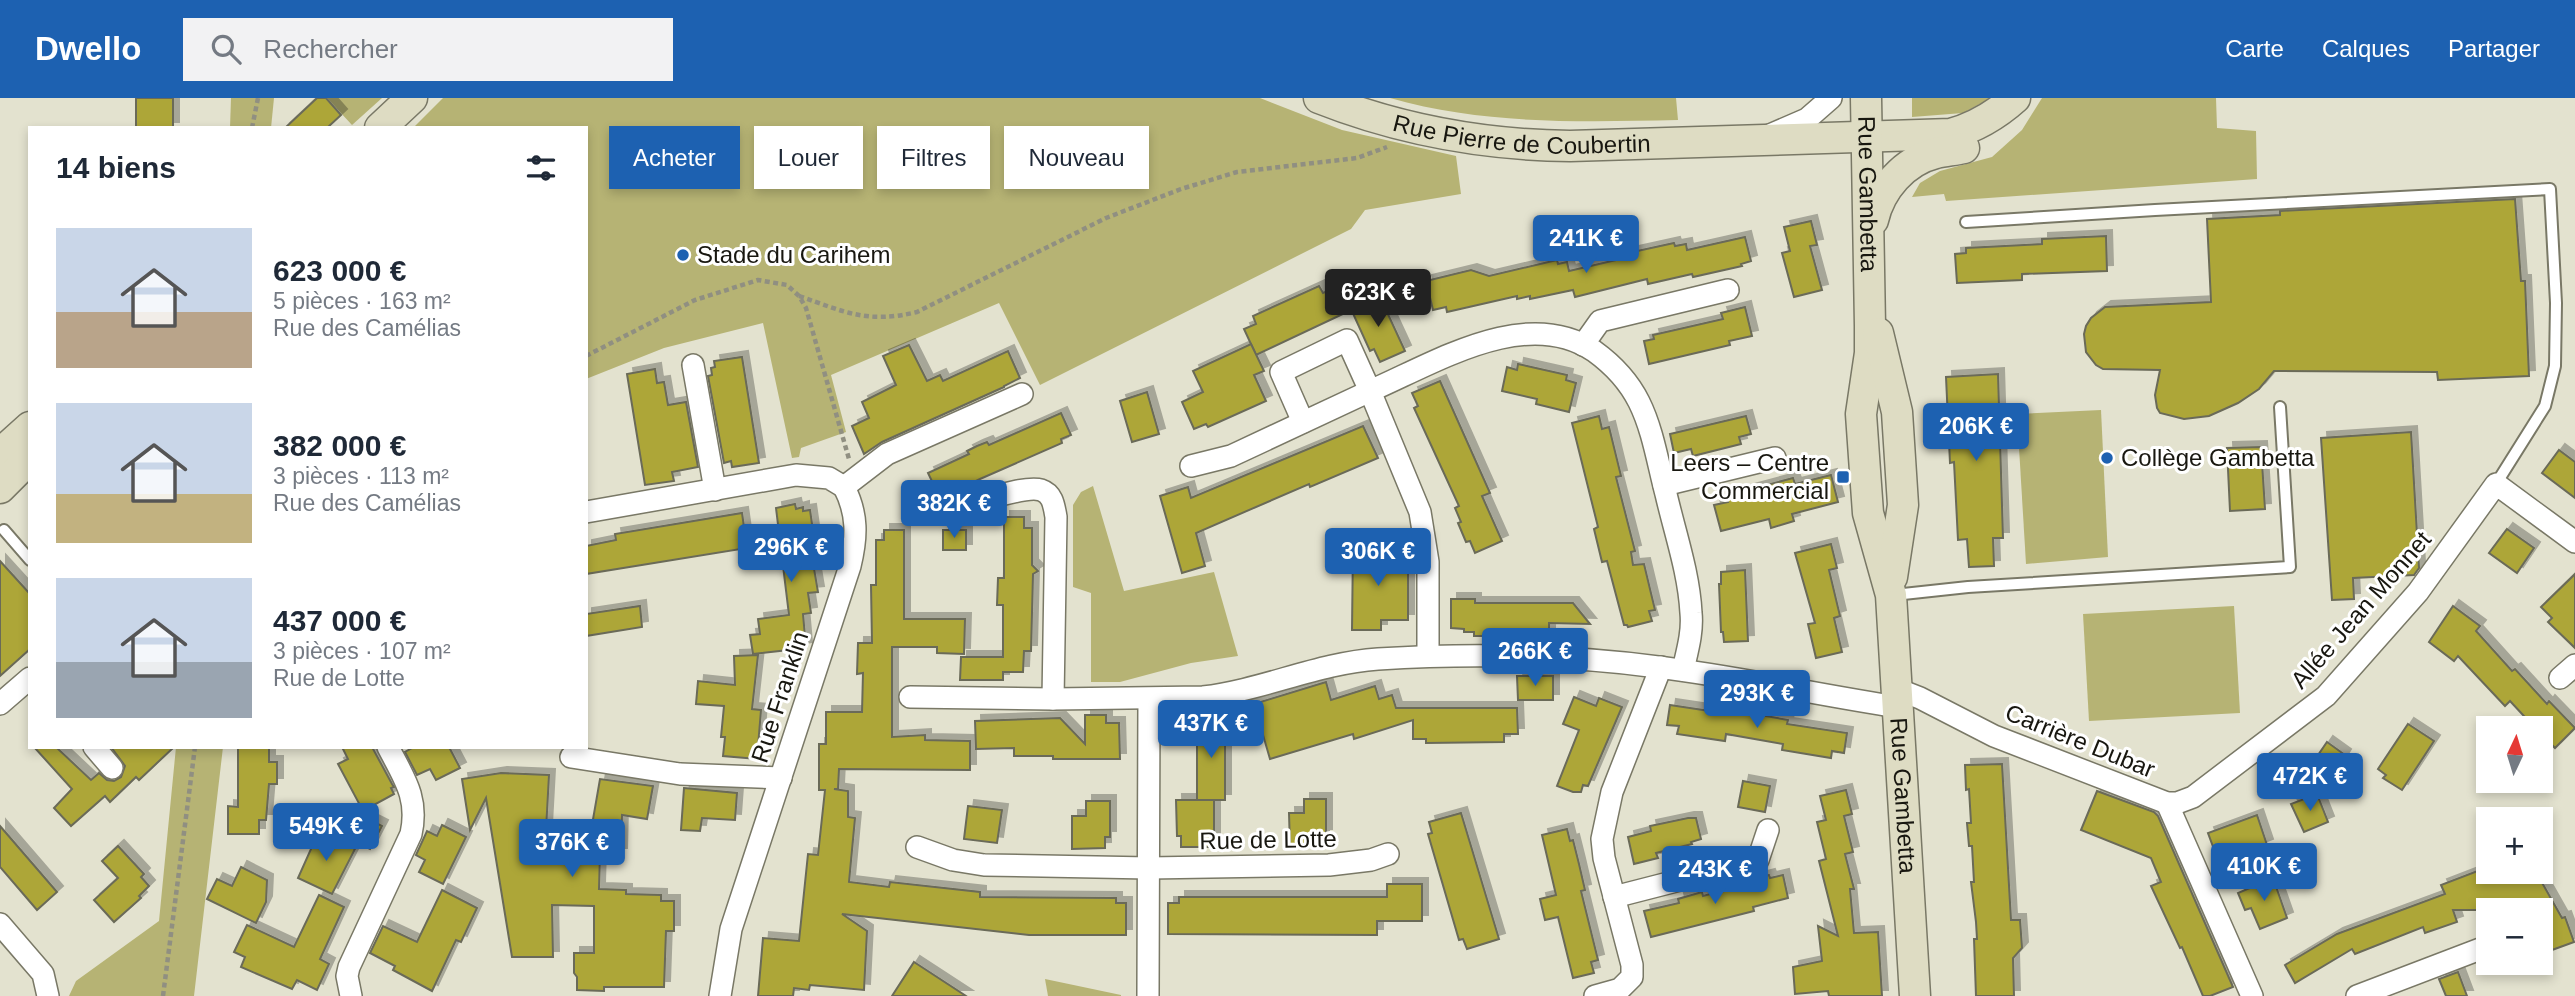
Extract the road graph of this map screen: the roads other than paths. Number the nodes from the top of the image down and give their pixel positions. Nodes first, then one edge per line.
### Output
1 (1319, 98) edge
2 (1831, 98) edge
3 (1867, 98) edge
4 (2016, 98) edge
5 (410, 99) edge
6 (382, 126) edge
7 (1868, 137) junction
8 (1731, 143) junction
9 (1965, 222) dead end
10 (1869, 241) junction
11 (1728, 290) dead end
12 (1584, 345) junction
13 (693, 365) dead end
14 (1370, 391) junction
15 (1022, 394) dead end
16 (2280, 407) dead end
17 (1303, 422) junction
18 (28, 429) edge
19 (0, 454) edge
20 (1775, 458) dead end
21 (28, 460) edge
22 (1191, 466) dead end
23 (849, 483) junction
24 (2496, 484) junction
25 (1664, 485) junction
26 (0, 488) edge
27 (715, 490) junction
28 (923, 510) dead end
29 (588, 512) edge
30 (4, 530) dead end
31 (2575, 542) edge
32 (28, 558) edge
33 (1891, 595) junction
34 (1429, 656) junction
35 (1661, 667) junction
36 (1683, 670) junction
37 (28, 680) edge
38 (910, 697) dead end
39 (1898, 698) junction
40 (1053, 699) junction
41 (1149, 699) junction
42 (0, 704) edge
43 (96, 749) edge
44 (389, 749) edge
45 (571, 757) dead end
46 (111, 768) dead end
47 (782, 778) junction
48 (2167, 803) junction
49 (1768, 830) dead end
50 (917, 847) dead end
51 (1388, 854) dead end
52 (1149, 869) junction
53 (1615, 897) junction
54 (0, 925) edge
55 (2476, 951) edge
56 (48, 996) edge
57 (351, 996) edge
58 (720, 996) edge
59 (1148, 996) edge
60 (1595, 996) edge
61 (1915, 996) edge
62 (2252, 996) edge
63 (2357, 996) edge

1 - 8 street, Rue Pierre de Coubertin
2 - 8 street, Rue Pierre de Coubertin
3 - 7 street, Rue Gambetta
4 - 7 street, Rue Pierre de Coubertin
4 - 10 street
5 - 6 street
7 - 8 street, Rue Pierre de Coubertin
7 - 10 street, Rue Gambetta
9 - 24 lane
10 - 33 street, Rue Gambetta
11 - 12 street
12 - 14 street
12 - 25 street
13 - 27 street
14 - 17 street
14 - 17 street
14 - 34 street
15 - 23 street
16 - 33 lane
17 - 22 street
18 - 19 street
20 - 25 street
21 - 26 street
23 - 27 street
23 - 47 street, Rue Franklin
24 - 31 street
24 - 48 street, Allée Jean Monnet
25 - 36 street
27 - 29 street
28 - 40 street
30 - 32 lane
33 - 39 street, Rue Gambetta
34 - 35 street, Carrière Dubar
34 - 41 street, Carrière Dubar
35 - 36 street, Carrière Dubar
35 - 53 street
36 - 39 street, Carrière Dubar
37 - 42 street
38 - 40 street, Carrière Dubar
39 - 48 street, Carrière Dubar
39 - 61 street, Rue Gambetta
40 - 41 street, Carrière Dubar
41 - 52 street
43 - 46 street
44 - 57 street
45 - 47 street
47 - 58 street, Rue Franklin
48 - 62 street, Carrière Dubar
49 - 53 street
50 - 52 street, Rue de Lotte
51 - 52 street, Rue de Lotte
52 - 59 street
53 - 60 street
54 - 56 street
55 - 63 street

